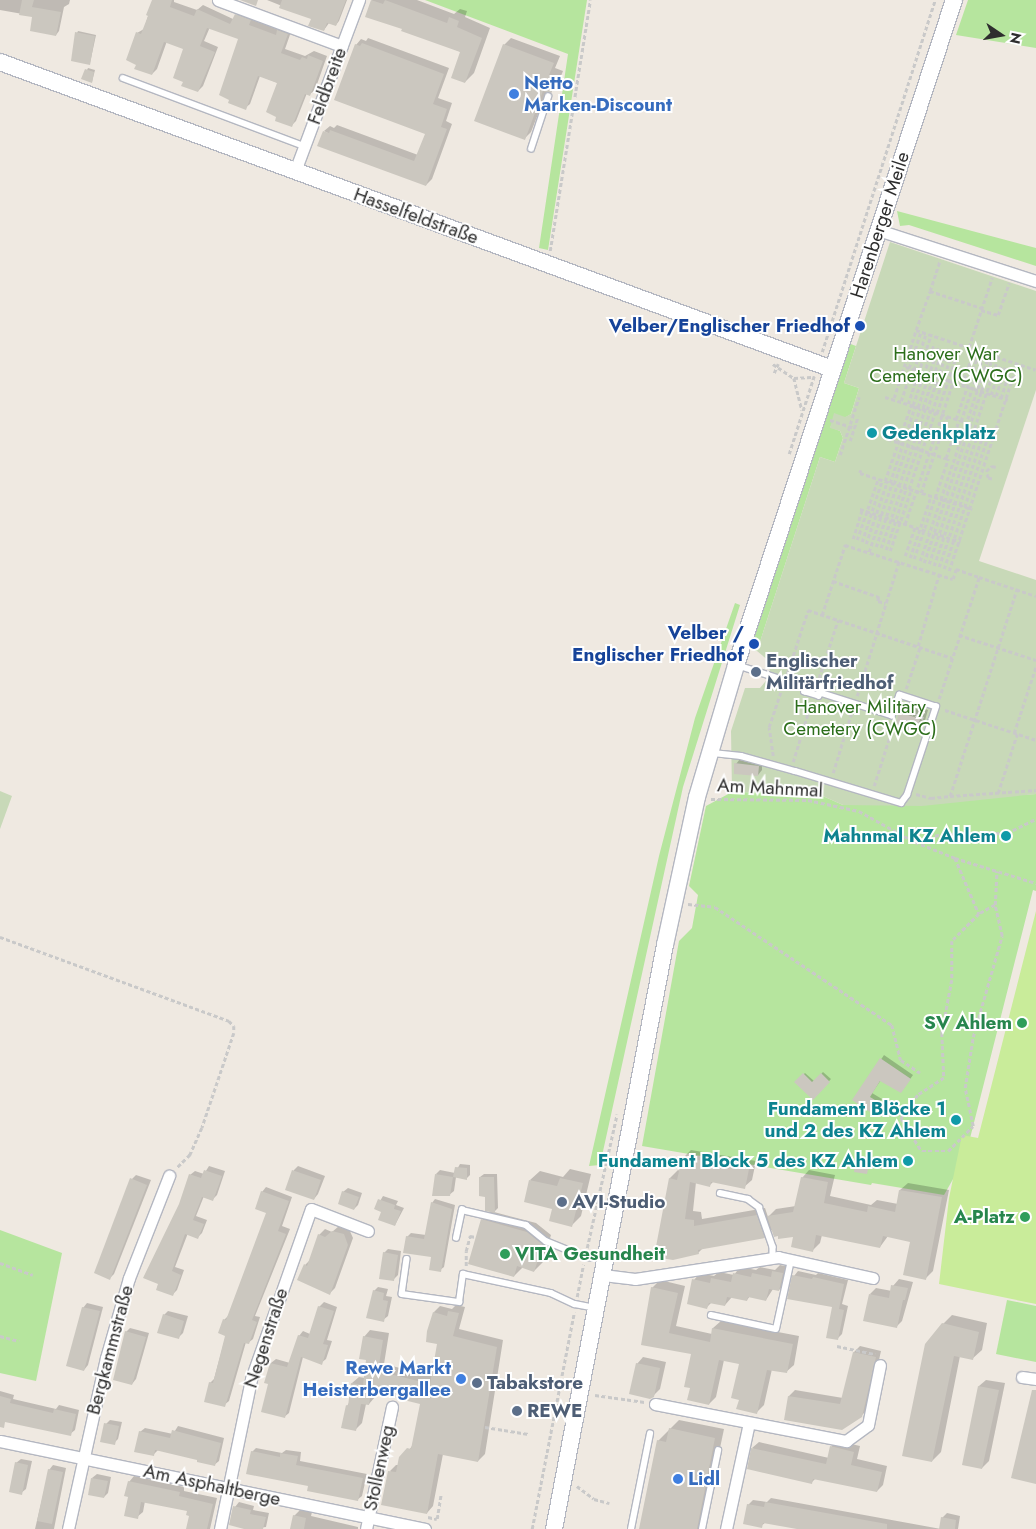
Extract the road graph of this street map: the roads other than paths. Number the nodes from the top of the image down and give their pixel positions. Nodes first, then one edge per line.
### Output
1 (218, 0) edge
2 (359, 0) edge
3 (954, 0) edge
4 (342, 46) junction
5 (0, 62) edge
6 (123, 78) dead end
7 (548, 97) dead end
8 (304, 146) junction
9 (531, 149) dead end
10 (295, 171) junction
11 (878, 230) junction
12 (1036, 282) edge
13 (832, 369) junction
14 (736, 665) junction
15 (807, 688) junction
16 (817, 694) junction
17 (709, 752) junction
18 (169, 1176) road end
19 (720, 1193) dead end
20 (368, 1231) dead end
21 (456, 1238) dead end
22 (606, 1258) junction
23 (773, 1258) junction
24 (407, 1259) dead end
25 (791, 1260) junction
26 (603, 1275) junction
27 (873, 1278) dead end
28 (597, 1308) junction
29 (711, 1315) dead end
30 (880, 1365) road end
31 (1022, 1377) dead end
32 (1036, 1380) edge
33 (655, 1404) road end
34 (392, 1407) dead end
35 (749, 1424) junction
36 (650, 1434) dead end
37 (0, 1442) edge
38 (718, 1451) dead end
39 (82, 1458) junction
40 (228, 1488) junction
41 (368, 1523) edge
42 (421, 1528) edge
43 (68, 1529) edge
44 (220, 1529) edge
45 (554, 1529) edge
46 (631, 1529) edge
47 (702, 1529) edge
48 (726, 1529) edge

1 - 4 street
2 - 4 street, Feldbreite
3 - 11 main road, Harenberger Meile
4 - 8 street, Feldbreite
5 - 10 main road, Hasselfeldstraße
6 - 8 lane
7 - 9 lane
8 - 10 street, Feldbreite
10 - 13 main road, Hasselfeldstraße
11 - 12 street
11 - 13 main road, Harenberger Meile
13 - 14 main road, Harenberger Meile
14 - 15 lane
14 - 17 main road, Harenberger Meile
15 - 16 lane
15 - 16 lane
16 - 17 lane
17 - 22 main road, Harenberger Meile
18 - 39 street, Bergkammstraße
19 - 23 lane
20 - 40 street, Negenstraße
21 - 22 lane
22 - 26 main road, Harenberger Meile
23 - 25 street
23 - 26 street
24 - 28 lane
25 - 27 street
25 - 29 lane
26 - 28 main road, Harenberger Meile
28 - 45 main road, Harenberger Meile
30 - 35 street
31 - 32 street
33 - 35 street
34 - 41 street, Stollenweg
35 - 48 street
36 - 46 lane
37 - 39 street, Am Asphaltberge
38 - 47 lane
39 - 40 street, Am Asphaltberge
39 - 43 street, Bergkammstraße
40 - 41 street, Am Asphaltberge
40 - 44 street, Negenstraße
41 - 42 street, Am Asphaltberge

